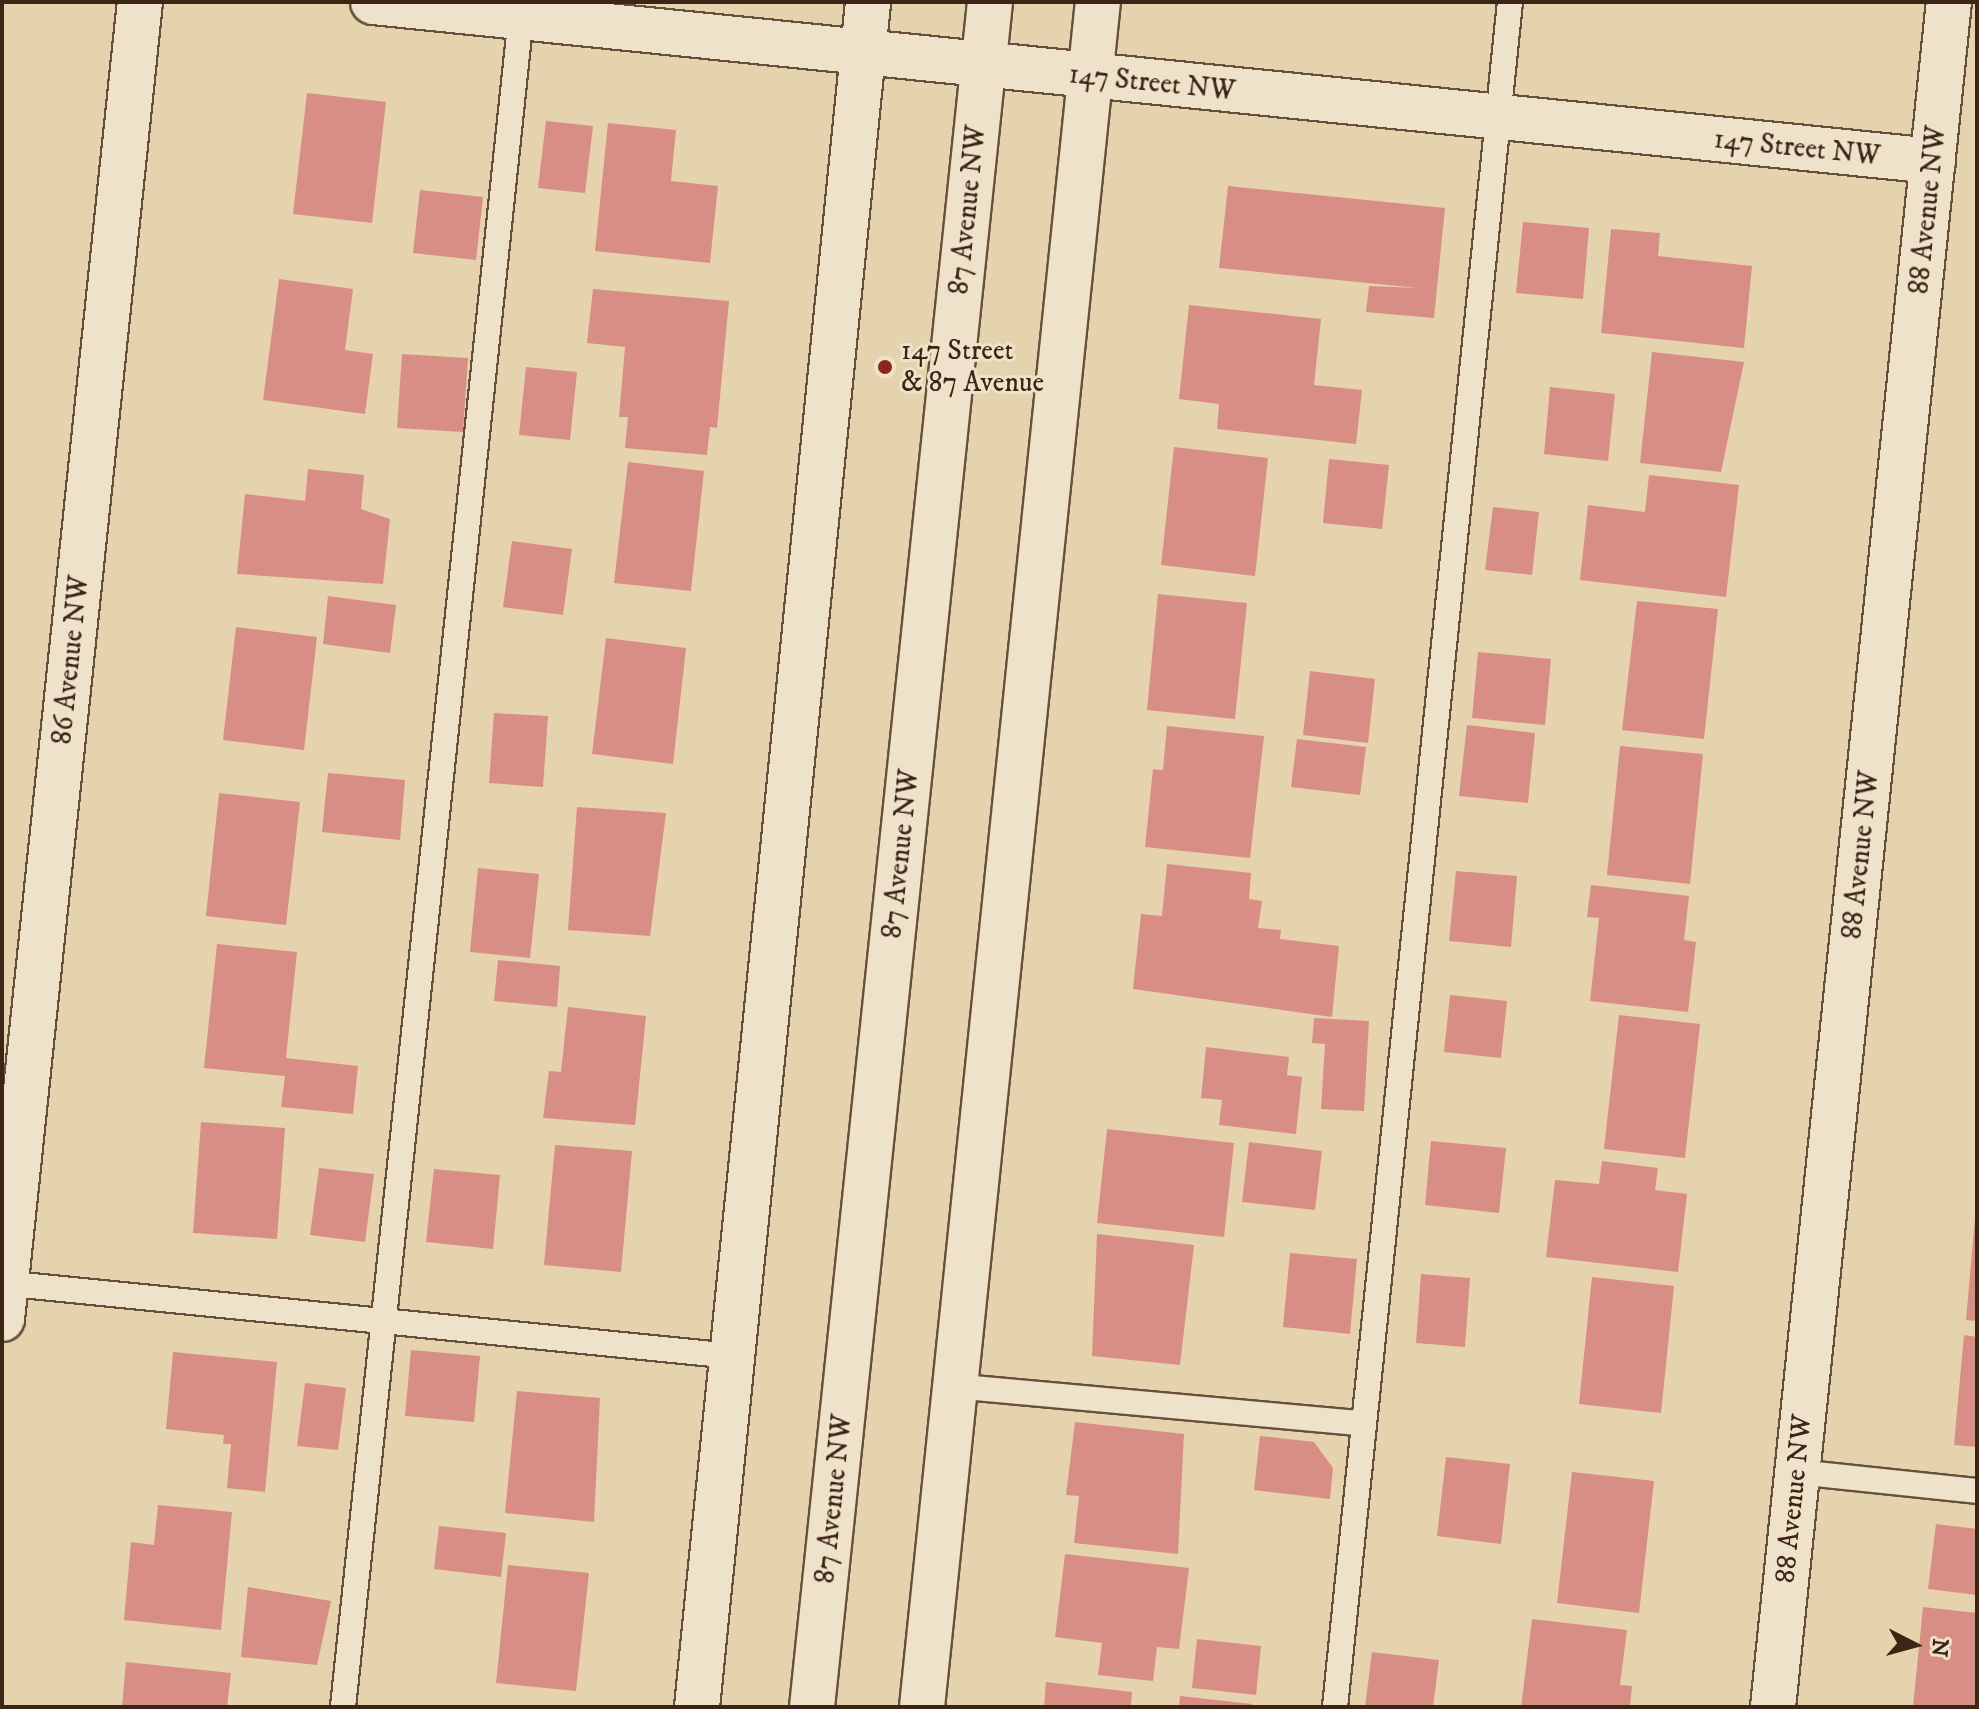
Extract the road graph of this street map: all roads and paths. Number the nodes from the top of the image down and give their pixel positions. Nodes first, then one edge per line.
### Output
1 (140, 2) edge
2 (373, 2) edge
3 (868, 2) edge
4 (990, 2) edge
5 (1098, 2) edge
6 (1510, 2) edge
7 (1949, 2) edge
8 (522, 10) edge
9 (863, 54) junction
10 (984, 60) junction
11 (1089, 77) junction
12 (1497, 118) junction
13 (1933, 161) junction
14 (3, 1295) edge
15 (384, 1321) junction
16 (732, 1356) junction
17 (952, 1386) junction
18 (1362, 1423) junction
19 (1797, 1472) junction
20 (1977, 1491) edge
21 (343, 1707) edge
22 (697, 1707) edge
23 (812, 1707) edge
24 (922, 1707) edge
25 (1335, 1707) edge
26 (1773, 1707) edge

1 - 14 street, 86 Avenue NW
2 - 8 street, 147 Street NW
3 - 9 street
4 - 10 street, 87 Avenue NW
5 - 11 street
6 - 12 lane
7 - 13 street, 88 Avenue NW
8 - 9 street, 147 Street NW
8 - 15 lane
9 - 10 street, 147 Street NW
9 - 16 street
10 - 11 street, 147 Street NW
10 - 23 street, 87 Avenue NW
11 - 12 street, 147 Street NW
11 - 17 street
12 - 13 street, 147 Street NW
12 - 18 lane
13 - 19 street, 88 Avenue NW
14 - 15 lane
15 - 16 lane
15 - 21 lane
16 - 22 street
17 - 18 lane
17 - 24 street
18 - 25 lane
19 - 20 lane
19 - 26 street, 88 Avenue NW

